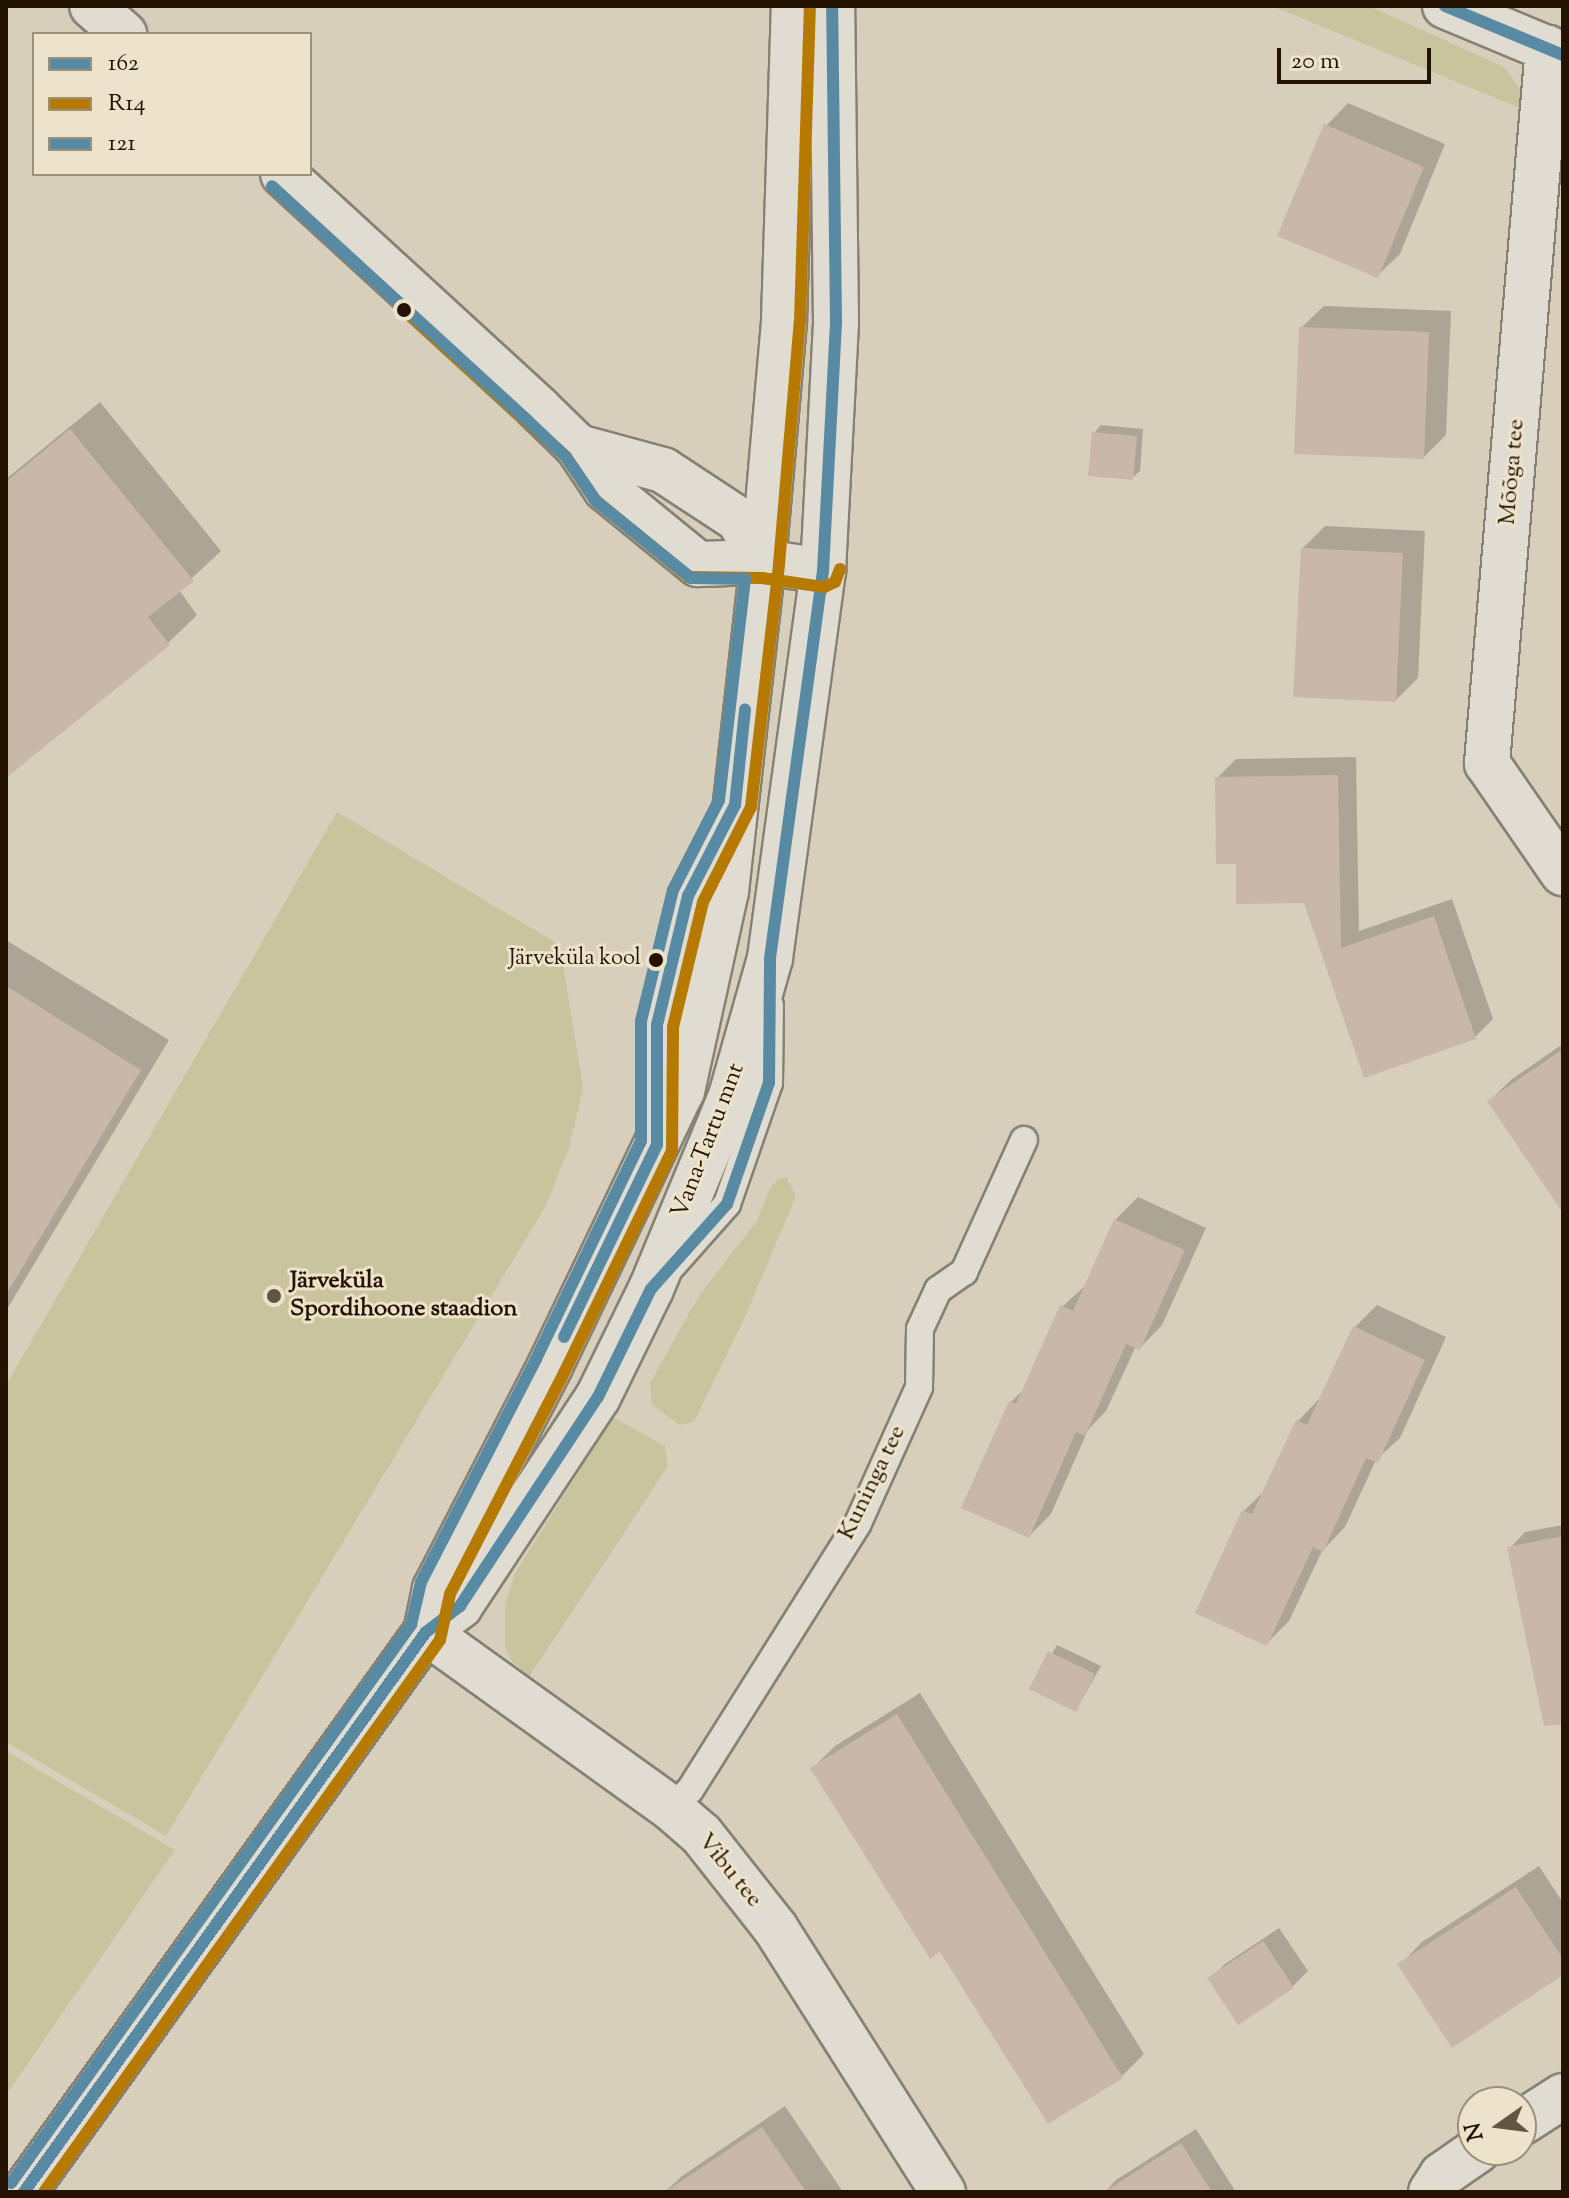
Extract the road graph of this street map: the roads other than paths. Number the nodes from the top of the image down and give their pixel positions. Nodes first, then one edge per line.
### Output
1 (92, 6) edge
2 (794, 6) edge
3 (832, 6) edge
4 (1445, 6) edge
5 (122, 32) edge
6 (1538, 36) edge
7 (285, 176) edge
8 (578, 447) junction
9 (763, 562) junction
10 (823, 571) junction
11 (1563, 873) edge
12 (1024, 1140) dead end
13 (426, 1632) junction
14 (672, 1809) junction
15 (1563, 2096) edge
16 (1537, 2113) edge
17 (1457, 2165) edge
18 (24, 2192) edge
19 (943, 2192) edge
20 (1431, 2192) edge

1 - 5 street
2 - 9 street, Vana-Tartu mnt
3 - 10 street, Vana-Tartu mnt
4 - 6 street
6 - 11 street, Mõõga tee
7 - 8 street
8 - 9 street
8 - 9 street
9 - 10 street
9 - 13 street, Vana-Tartu mnt
10 - 13 street, Vana-Tartu mnt
12 - 14 lane, Kuninga tee
13 - 14 street, Vibu tee
13 - 18 street, Vana-Tartu mnt
14 - 19 street, Vibu tee
15 - 16 street
17 - 20 street

